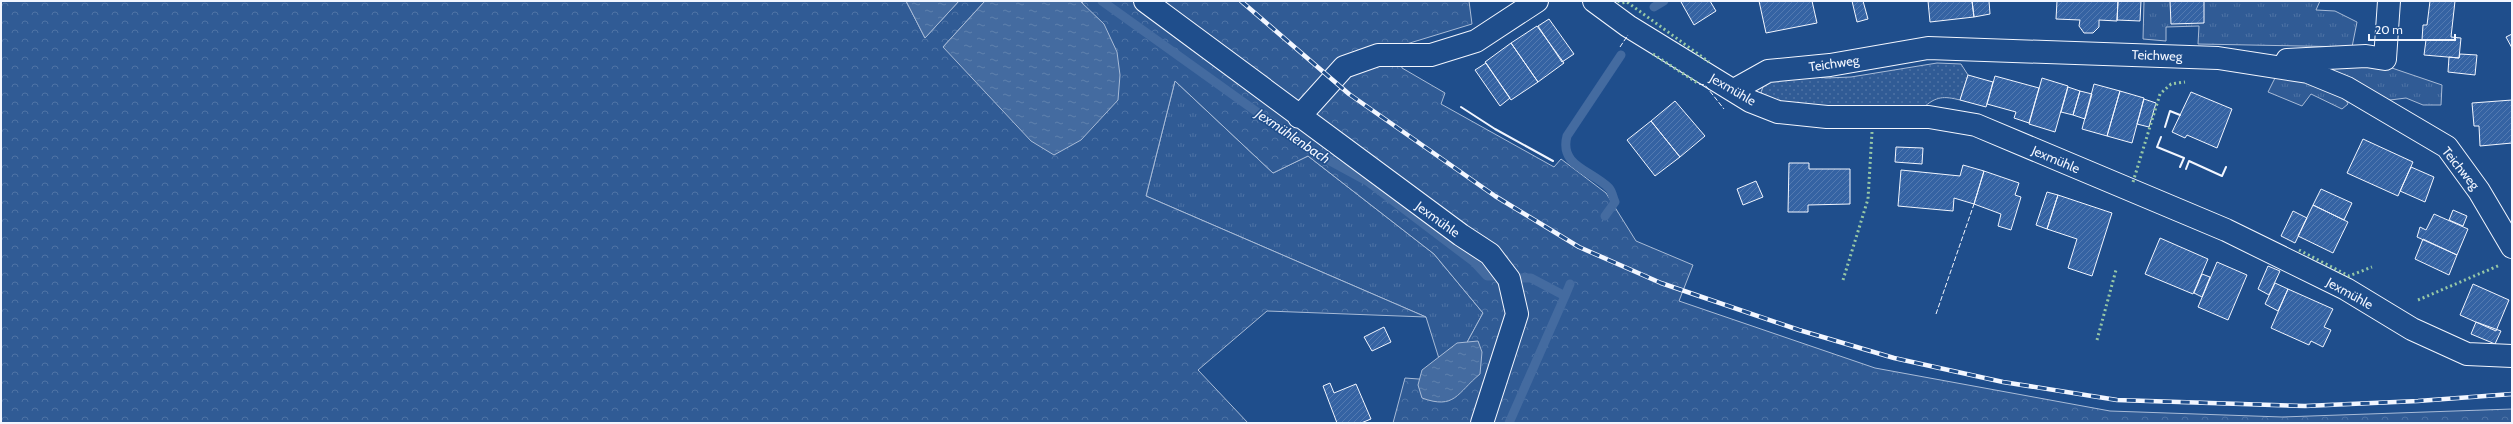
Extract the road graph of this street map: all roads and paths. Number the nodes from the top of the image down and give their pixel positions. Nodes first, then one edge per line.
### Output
1 (1536, 1) edge
2 (1594, 1) edge
3 (2389, 1) edge
4 (1150, 6) edge
5 (2231, 60) junction
6 (1734, 90) junction
7 (1299, 117) junction
8 (2512, 247) edge
9 (2512, 356) edge
10 (1482, 423) edge

1 - 7 street
2 - 6 street, Jexmühle
3 - 5 street
4 - 7 street, Jexmühle
5 - 6 street, Teichweg
5 - 8 street, Teichweg
6 - 9 street, Jexmühle
7 - 10 street, Jexmühle

